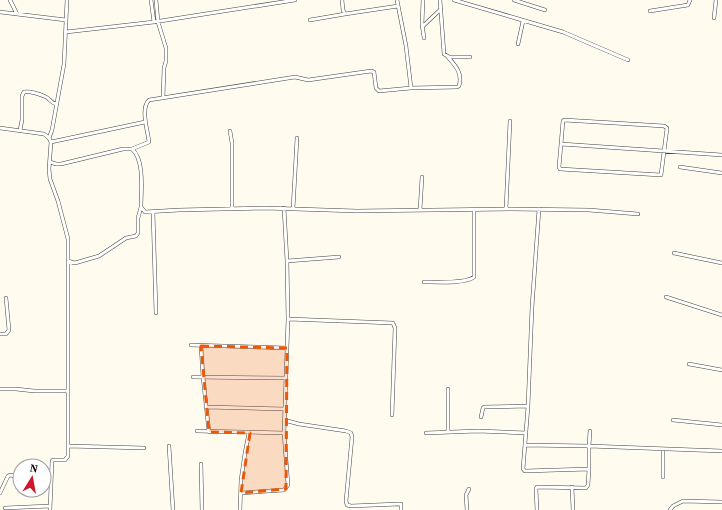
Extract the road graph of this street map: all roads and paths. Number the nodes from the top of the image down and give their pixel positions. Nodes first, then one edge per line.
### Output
1 (10, 0) edge
2 (67, 0) edge
3 (151, 0) edge
4 (156, 0) edge
5 (295, 0) edge
6 (342, 0) edge
7 (397, 0) edge
8 (423, 0) edge
9 (440, 0) edge
10 (454, 0) edge
11 (514, 0) edge
12 (529, 0) edge
13 (690, 0) edge
14 (716, 0) edge
15 (529, 5) junction
16 (398, 6) junction
17 (441, 10) junction
18 (545, 10) dead end
19 (650, 11) dead end
20 (0, 12) edge
21 (17, 14) junction
22 (345, 14) junction
23 (714, 18) dead end
24 (66, 20) junction
25 (310, 20) dead end
26 (523, 21) junction
27 (156, 22) junction
28 (422, 27) junction
29 (66, 32) junction
30 (424, 38) dead end
31 (518, 44) dead end
32 (447, 56) junction
33 (470, 58) dead end
34 (628, 60) dead end
35 (411, 88) junction
36 (163, 98) junction
37 (56, 104) junction
38 (510, 121) dead end
39 (145, 122) junction
40 (0, 128) edge
41 (20, 130) junction
42 (230, 131) dead end
43 (49, 138) junction
44 (297, 138) dead end
45 (51, 142) junction
46 (561, 144) junction
47 (132, 149) junction
48 (663, 151) junction
49 (722, 155) edge
50 (50, 162) junction
51 (680, 167) dead end
52 (722, 173) edge
53 (422, 177) dead end
54 (140, 207) junction
55 (284, 208) junction
56 (232, 209) junction
57 (293, 209) junction
58 (506, 209) junction
59 (539, 209) junction
60 (420, 210) junction
61 (474, 210) junction
62 (153, 212) junction
63 (638, 214) dead end
64 (674, 253) dead end
65 (339, 257) dead end
66 (68, 261) junction
67 (287, 261) junction
68 (722, 264) edge
69 (424, 282) dead end
70 (666, 297) dead end
71 (6, 298) dead end
72 (156, 313) dead end
73 (722, 315) edge
74 (288, 319) junction
75 (0, 334) edge
76 (191, 345) dead end
77 (201, 346) junction
78 (287, 348) junction
79 (689, 364) dead end
80 (722, 370) edge
81 (193, 377) dead end
82 (203, 377) junction
83 (286, 378) junction
84 (0, 389) edge
85 (448, 389) dead end
86 (68, 391) junction
87 (528, 406) junction
88 (206, 407) junction
89 (285, 409) junction
90 (392, 415) dead end
91 (481, 417) dead end
92 (284, 420) junction
93 (673, 420) dead end
94 (722, 425) edge
95 (198, 431) dead end
96 (590, 431) dead end
97 (209, 432) junction
98 (448, 432) junction
99 (249, 433) junction
100 (284, 433) junction
101 (426, 433) dead end
102 (526, 433) junction
103 (525, 445) junction
104 (68, 446) junction
105 (169, 446) dead end
106 (589, 446) junction
107 (144, 448) dead end
108 (663, 448) junction
109 (722, 452) edge
110 (52, 461) edge
111 (201, 464) dead end
112 (588, 469) junction
113 (12, 476) edge
114 (663, 477) dead end
115 (2, 484) edge
116 (572, 487) junction
117 (469, 489) dead end
118 (0, 493) edge
119 (241, 493) junction
120 (50, 498) edge
121 (722, 502) edge
122 (5, 508) dead end
123 (50, 508) edge
124 (173, 510) edge
125 (202, 510) edge
126 (240, 510) edge
127 (401, 510) edge
128 (467, 510) edge
129 (537, 510) edge
130 (573, 510) edge
131 (670, 510) edge

1 - 21 street
2 - 24 street
3 - 27 street
4 - 27 street
5 - 27 street
6 - 22 street
7 - 16 street
8 - 28 street
9 - 17 street
10 - 26 street
11 - 15 street
12 - 15 street
13 - 19 street
14 - 23 street
15 - 18 street
16 - 22 street
16 - 35 street
17 - 28 street
17 - 32 street
20 - 21 street
21 - 24 street
22 - 25 street
24 - 29 street
26 - 31 street
26 - 34 street
27 - 29 street
27 - 36 street
28 - 30 street
29 - 37 street
32 - 33 street
32 - 35 street
35 - 36 street
36 - 39 street
37 - 41 street
37 - 43 street
38 - 58 street
39 - 45 street
39 - 47 street
40 - 41 street
41 - 43 street
42 - 56 street
43 - 45 street
44 - 57 street
45 - 50 street
46 - 48 street
46 - 48 street
46 - 48 street
47 - 50 street
47 - 54 street
48 - 49 street
50 - 66 street
51 - 52 street
53 - 60 street
54 - 62 street
54 - 66 street
55 - 56 street
55 - 57 street
55 - 67 street
56 - 62 street
57 - 60 street
58 - 59 street
58 - 61 street
59 - 63 street
59 - 87 street
60 - 61 street
61 - 69 street
62 - 72 street
64 - 68 street
65 - 67 street
66 - 86 street
67 - 74 street
70 - 73 street
71 - 75 street
74 - 78 street
74 - 90 street
76 - 77 street
77 - 78 street
77 - 82 street
78 - 83 street
79 - 80 street
81 - 82 street
82 - 83 street
82 - 88 street
83 - 89 street
84 - 86 street
85 - 98 street
86 - 104 street
87 - 91 street
87 - 102 street
88 - 89 street
88 - 97 street
89 - 92 street
92 - 100 street
92 - 127 street
93 - 94 street
95 - 97 street
96 - 106 street
97 - 99 street
98 - 101 street
98 - 102 street
99 - 100 street
99 - 119 street
100 - 119 street
102 - 103 street
103 - 106 street
103 - 112 street
104 - 107 street
104 - 110 street
105 - 124 street
106 - 108 street
106 - 112 street
108 - 109 street
108 - 114 street
111 - 125 street
112 - 116 street
113 - 115 street
115 - 118 street
116 - 129 street
116 - 130 street
117 - 128 street
119 - 126 street
120 - 123 street
121 - 131 street
122 - 123 street

